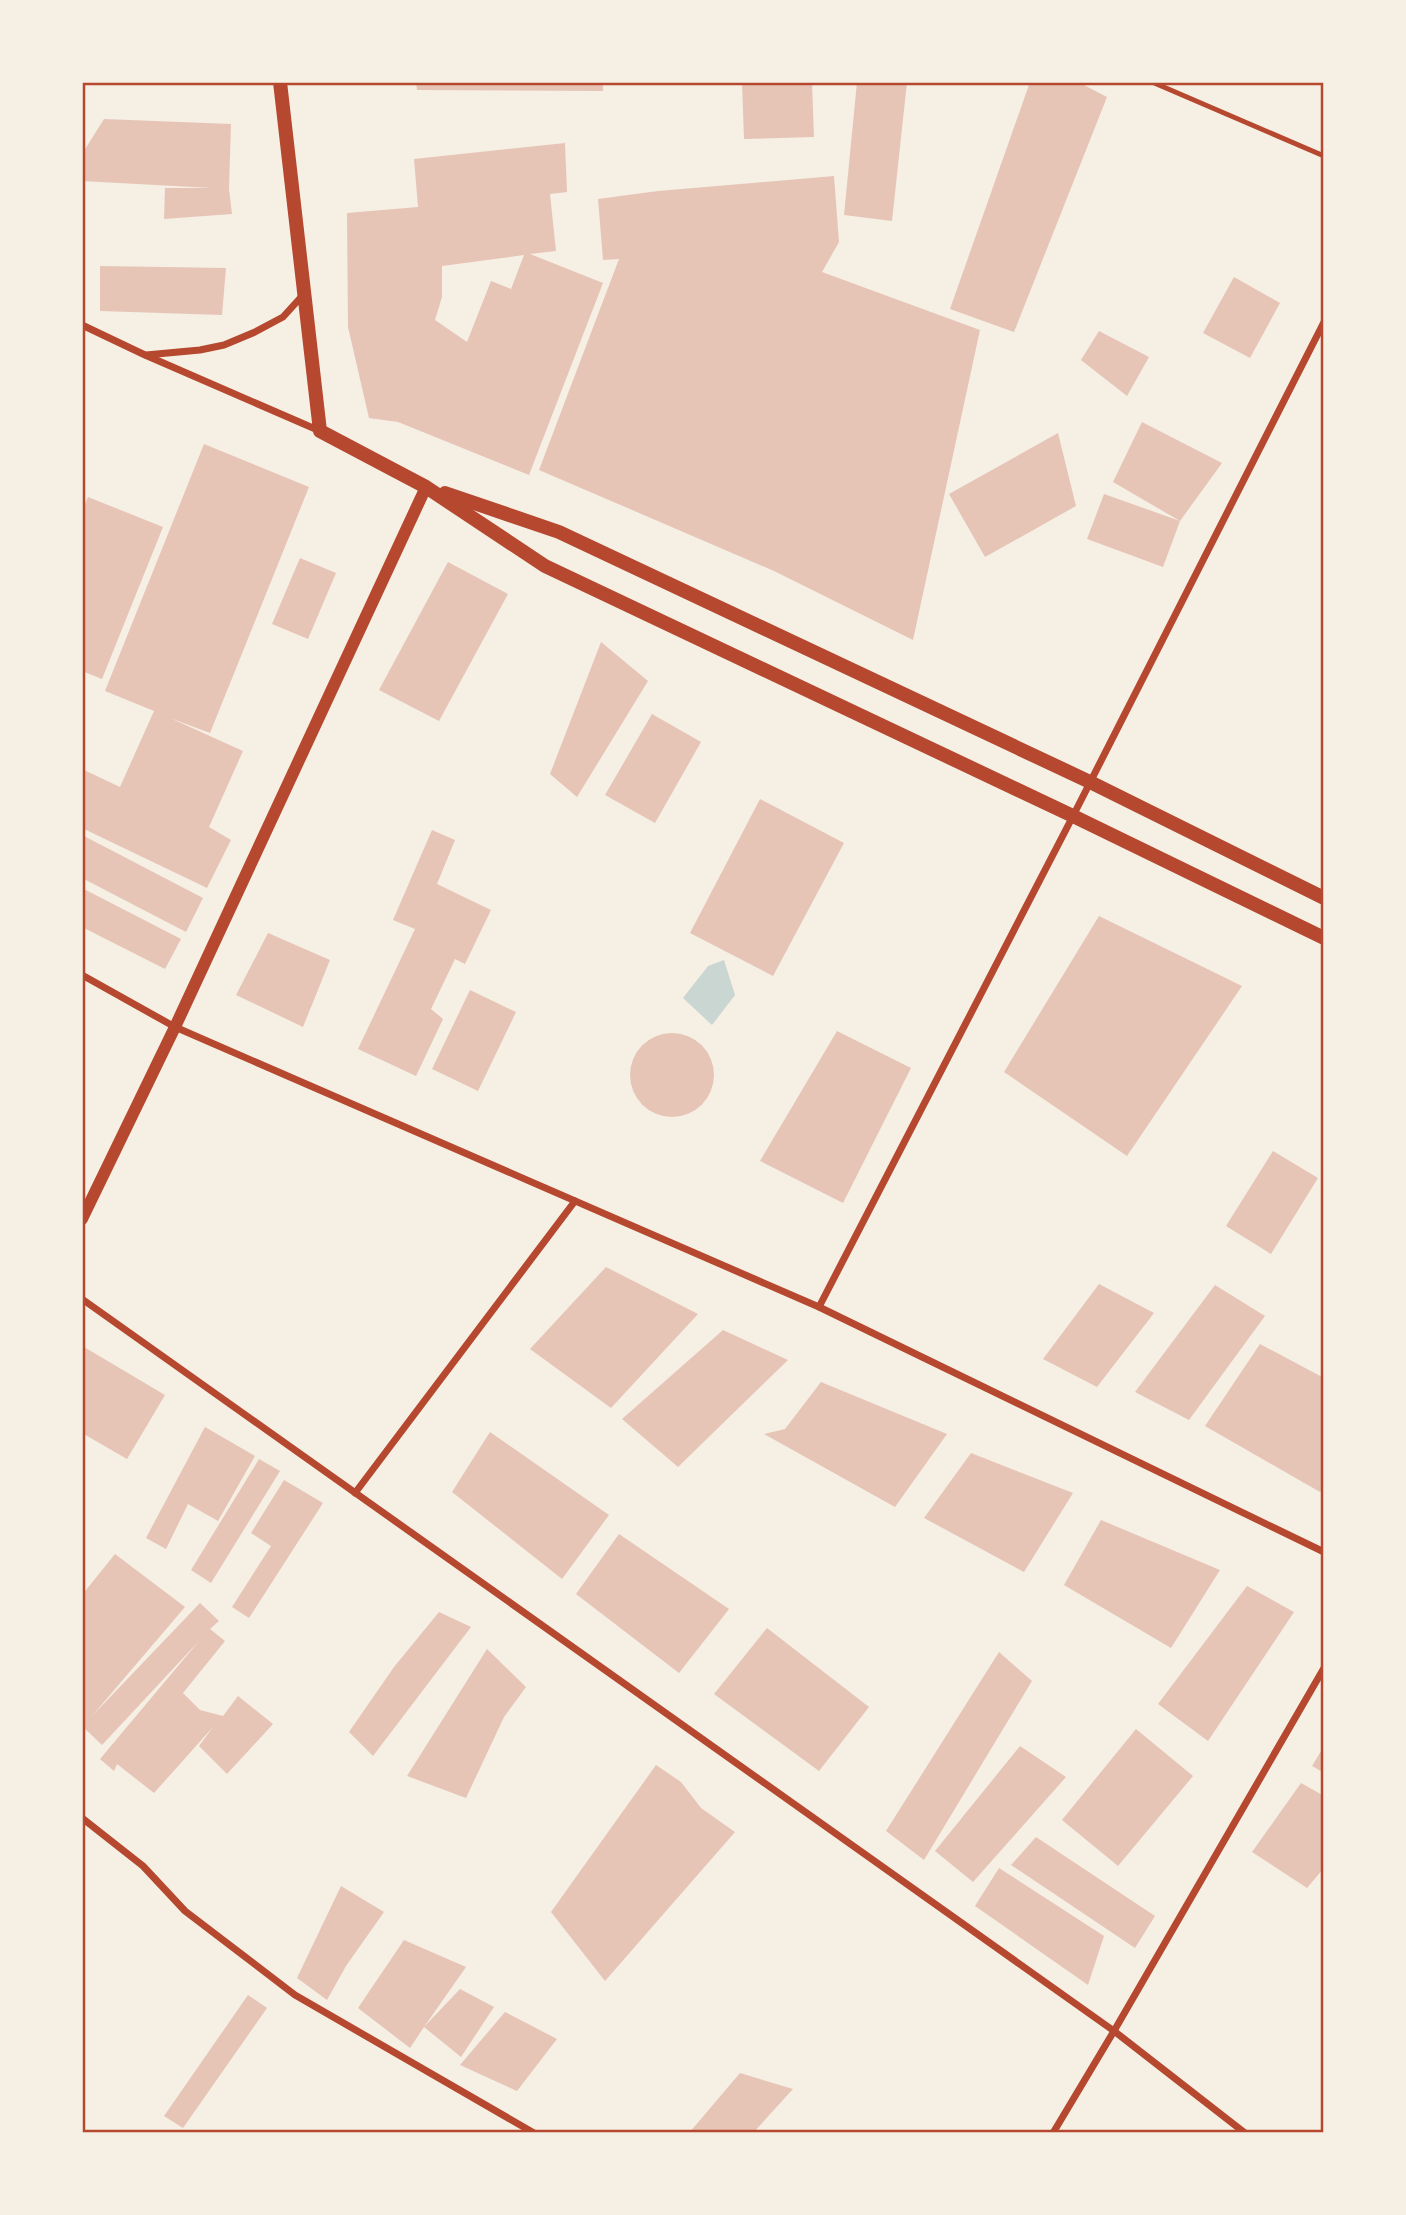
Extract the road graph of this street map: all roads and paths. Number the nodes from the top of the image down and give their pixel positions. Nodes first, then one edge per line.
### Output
1 (281, 82) edge
2 (1152, 82) edge
3 (1324, 156) edge
4 (305, 293) junction
5 (1324, 322) edge
6 (82, 325) edge
7 (145, 355) junction
8 (320, 431) junction
9 (426, 487) junction
10 (1090, 782) junction
11 (1073, 816) junction
12 (1324, 898) edge
13 (1324, 937) edge
14 (82, 975) edge
15 (175, 1027) junction
16 (575, 1201) junction
17 (82, 1219) edge
18 (82, 1299) edge
19 (819, 1307) junction
20 (355, 1493) junction
21 (1324, 1552) edge
22 (1324, 1668) edge
23 (82, 1818) edge
24 (1114, 2031) junction
25 (534, 2133) edge
26 (1053, 2133) edge
27 (1245, 2133) edge

1 - 4 main road
2 - 3 lane
4 - 7 street
4 - 8 main road
5 - 10 street
6 - 7 street
7 - 8 street
8 - 9 main road
9 - 10 main road
9 - 11 main road
9 - 15 street
10 - 11 street
10 - 12 main road
11 - 13 main road
11 - 19 street
14 - 15 street
15 - 16 street
15 - 17 street
16 - 19 street
16 - 20 street
18 - 20 street
19 - 21 street
20 - 24 street
22 - 24 street
23 - 25 street
24 - 26 street
24 - 27 street

